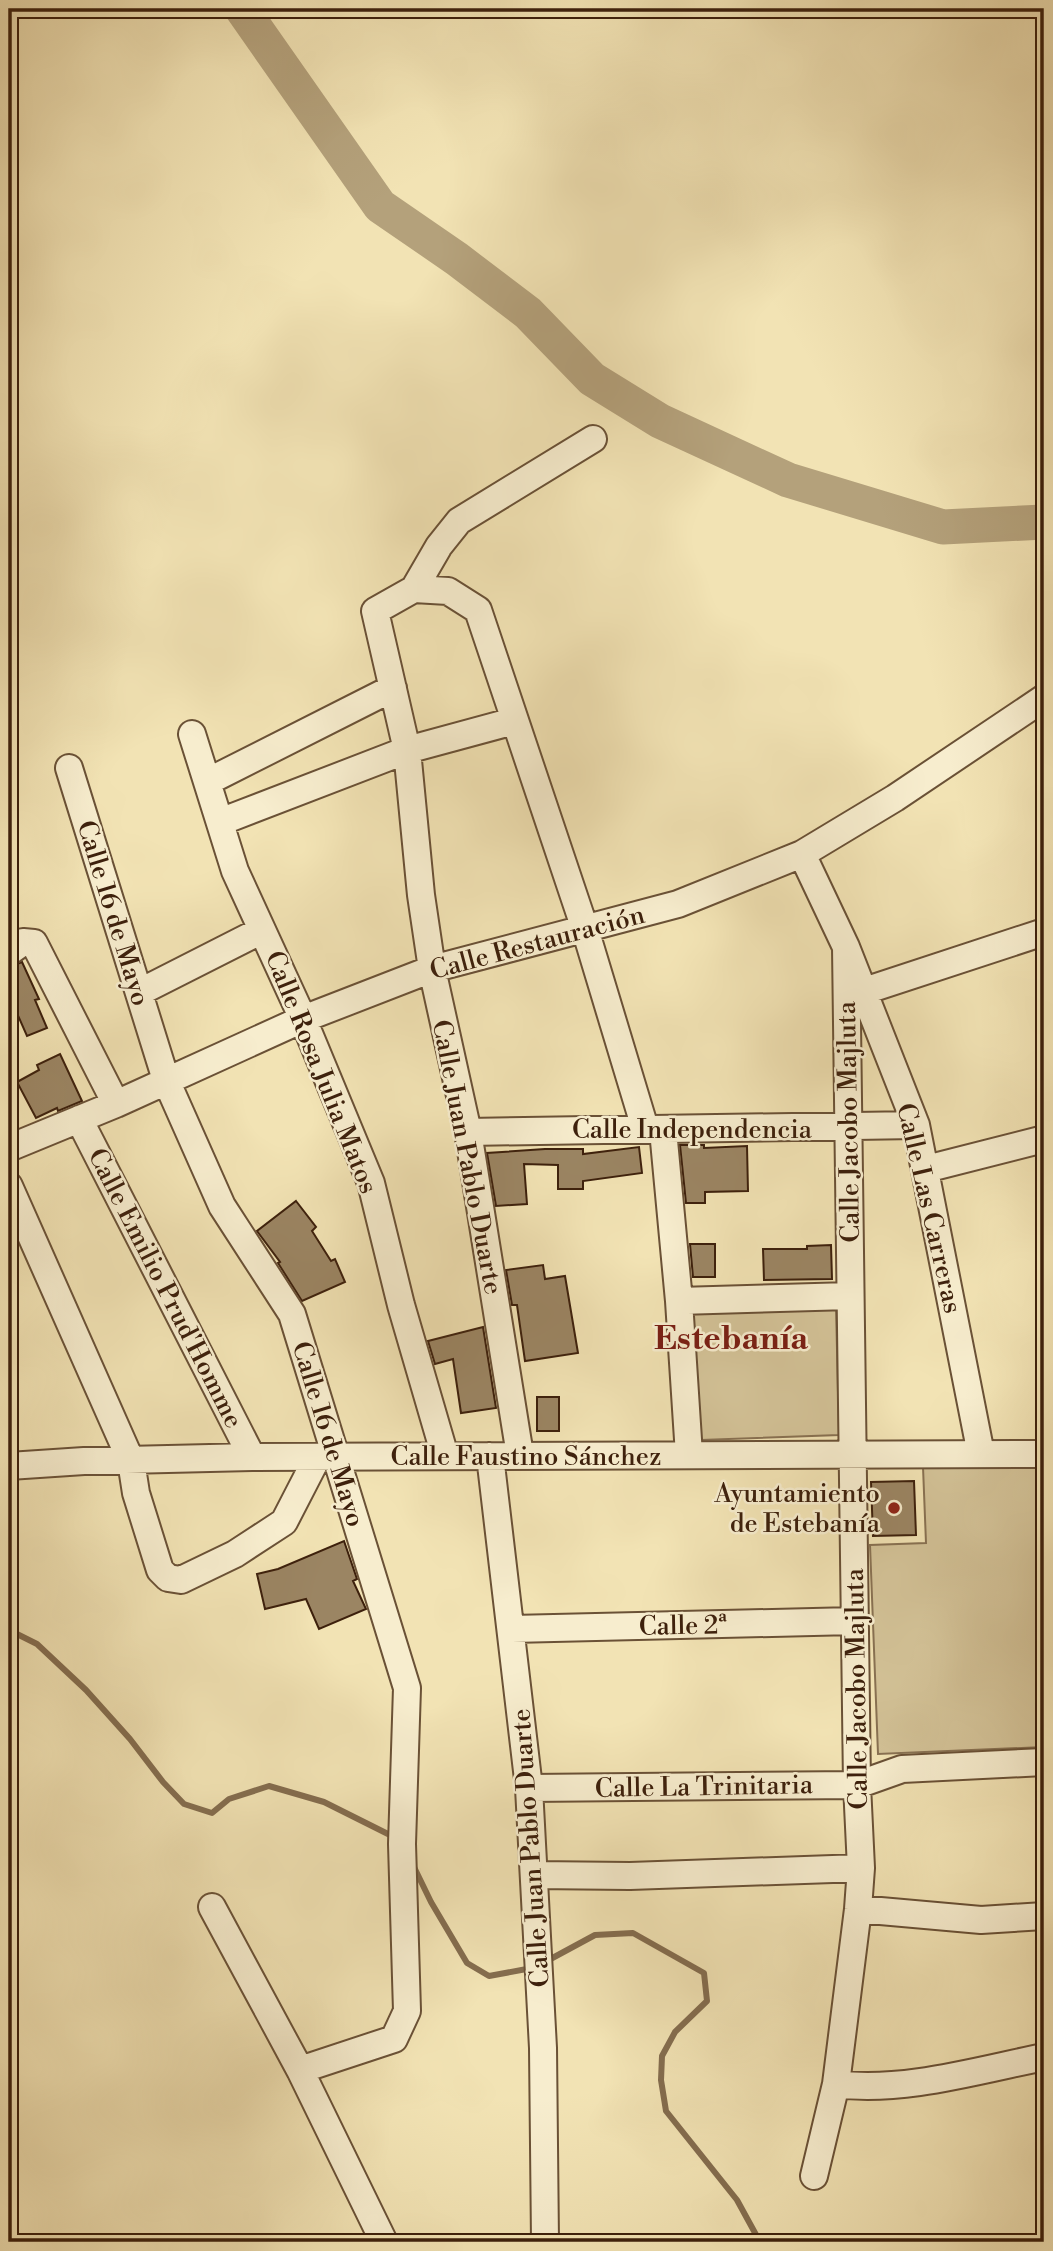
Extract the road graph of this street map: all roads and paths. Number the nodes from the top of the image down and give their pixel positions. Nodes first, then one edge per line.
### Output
1 (593, 439) dead end
2 (414, 589) junction
3 (393, 688) junction
4 (1043, 703) edge
5 (514, 721) junction
6 (192, 734) dead end
7 (407, 750) junction
8 (69, 768) dead end
9 (207, 782) junction
10 (220, 822) junction
11 (802, 854) junction
12 (585, 929) junction
13 (262, 930) junction
14 (1044, 932) edge
15 (9, 951) edge
16 (432, 969) junction
17 (140, 992) junction
18 (856, 994) junction
19 (303, 1019) junction
20 (166, 1080) junction
21 (116, 1104) junction
22 (79, 1119) junction
23 (916, 1125) junction
24 (848, 1128) junction
25 (654, 1129) junction
26 (468, 1132) junction
27 (1044, 1139) edge
28 (9, 1148) edge
29 (926, 1169) junction
30 (9, 1186) edge
31 (850, 1296) junction
32 (679, 1301) junction
33 (852, 1454) junction
34 (981, 1454) junction
35 (1044, 1454) edge
36 (520, 1455) junction
37 (690, 1455) junction
38 (490, 1456) junction
39 (252, 1457) junction
40 (446, 1457) junction
41 (326, 1458) junction
42 (131, 1461) junction
43 (9, 1466) edge
44 (854, 1621) junction
45 (512, 1629) junction
46 (1044, 1762) edge
47 (857, 1785) junction
48 (529, 1788) junction
49 (861, 1868) junction
50 (534, 1875) junction
51 (212, 1907) dead end
52 (858, 1909) junction
53 (1044, 1916) edge
54 (1044, 2057) edge
55 (300, 2070) junction
56 (836, 2084) junction
57 (814, 2176) dead end
58 (384, 2242) edge
59 (545, 2242) edge

1 - 2 street
2 - 3 street, Calle Juan Pablo Duarte
2 - 5 street
3 - 7 street, Calle Juan Pablo Duarte
3 - 9 street
4 - 11 street, Calle Restauración
5 - 7 street
5 - 12 street
6 - 9 street, Calle Rosa Julia Matos
7 - 10 street
7 - 16 street, Calle Juan Pablo Duarte
8 - 17 street, Calle 16 de Mayo
9 - 10 street, Calle Rosa Julia Matos
10 - 13 street, Calle Rosa Julia Matos
11 - 12 street, Calle Restauración
11 - 18 street, Calle Jacobo Majluta
12 - 16 street, Calle Restauración
12 - 25 street
13 - 17 street
13 - 19 street, Calle Rosa Julia Matos
14 - 18 street
15 - 21 street
16 - 19 street, Calle Restauración
16 - 26 street, Calle Juan Pablo Duarte
17 - 20 street, Calle 16 de Mayo
18 - 23 street, Calle Las Carreras
18 - 24 street, Calle Jacobo Majluta
19 - 20 street, Calle Restauración
19 - 40 street, Calle Rosa Julia Matos
20 - 21 street, Calle Restauración
20 - 41 street, Calle 16 de Mayo
21 - 22 street, Calle Restauración
22 - 28 street, Calle Restauración
22 - 39 street, Calle Emilio Prud'Homme
23 - 24 street, Calle Independencia
23 - 29 street, Calle Las Carreras
24 - 25 street, Calle Independencia
24 - 31 street, Calle Jacobo Majluta
25 - 26 street, Calle Independencia
25 - 32 street
26 - 36 street, Calle Juan Pablo Duarte
27 - 29 street
29 - 34 street, Calle Las Carreras
30 - 42 street
31 - 32 street
31 - 33 street, Calle Jacobo Majluta
32 - 37 street
33 - 34 street, Calle Faustino Sánchez
33 - 37 street, Calle Faustino Sánchez
33 - 44 street, Calle Jacobo Majluta
34 - 35 street, Calle Faustino Sánchez
36 - 37 street, Calle Faustino Sánchez
36 - 38 street, Calle Faustino Sánchez
38 - 40 street, Calle Faustino Sánchez
38 - 45 street, Calle Juan Pablo Duarte
39 - 41 street, Calle Faustino Sánchez
39 - 42 street, Calle Faustino Sánchez
40 - 41 street, Calle Faustino Sánchez
41 - 42 street
41 - 55 street, Calle 16 de Mayo
42 - 43 street, Calle Faustino Sánchez
44 - 45 street, Calle 2ª
44 - 47 street, Calle Jacobo Majluta
45 - 48 street, Calle Juan Pablo Duarte
46 - 47 street, Calle La Trinitaria
47 - 48 street, Calle La Trinitaria
47 - 49 street, Calle Jacobo Majluta
48 - 50 street, Calle Juan Pablo Duarte
49 - 50 street
49 - 52 street, Calle Jacobo Majluta
50 - 59 street, Calle Juan Pablo Duarte
51 - 55 street
52 - 53 street
52 - 56 street, Calle Jacobo Majluta
54 - 56 street
55 - 58 street
56 - 57 street, Calle Jacobo Majluta

